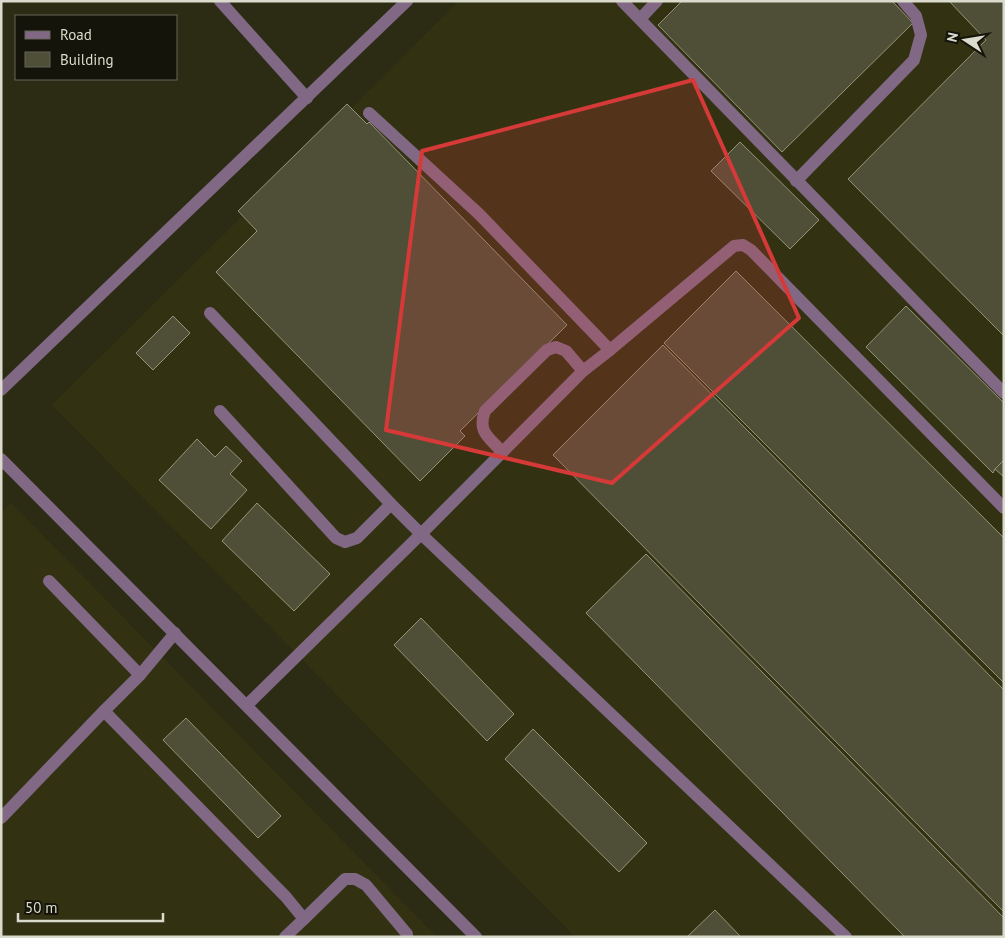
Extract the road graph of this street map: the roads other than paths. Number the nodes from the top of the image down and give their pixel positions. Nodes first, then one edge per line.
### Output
1 (220, 1) edge
2 (407, 1) edge
3 (622, 1) edge
4 (658, 1) edge
5 (903, 1) edge
6 (640, 19) junction
7 (307, 98) junction
8 (369, 113) dead end
9 (796, 181) junction
10 (210, 313) dead end
11 (610, 350) junction
12 (583, 371) junction
13 (1, 390) edge
14 (1004, 393) edge
15 (220, 411) dead end
16 (502, 452) junction
17 (1, 459) edge
18 (391, 504) junction
19 (1004, 508) edge
20 (421, 534) junction
21 (48, 580) dead end
22 (175, 633) junction
23 (140, 675) junction
24 (247, 706) junction
25 (104, 710) junction
26 (1, 818) edge
27 (304, 919) junction
28 (473, 936) edge
29 (285, 937) edge
30 (407, 937) edge
31 (846, 937) edge

1 - 7 street
2 - 7 street
3 - 6 street
4 - 6 street
5 - 9 street
6 - 9 street
7 - 13 street
8 - 11 street
9 - 14 street
10 - 18 street
11 - 12 street
11 - 19 street
12 - 16 street
12 - 16 street
15 - 18 street
16 - 20 street
17 - 22 street
18 - 20 street
20 - 24 street
20 - 31 street
21 - 23 street
22 - 23 street
22 - 24 street
23 - 25 street
24 - 28 street
25 - 26 street
25 - 27 street
27 - 29 street
27 - 30 street

